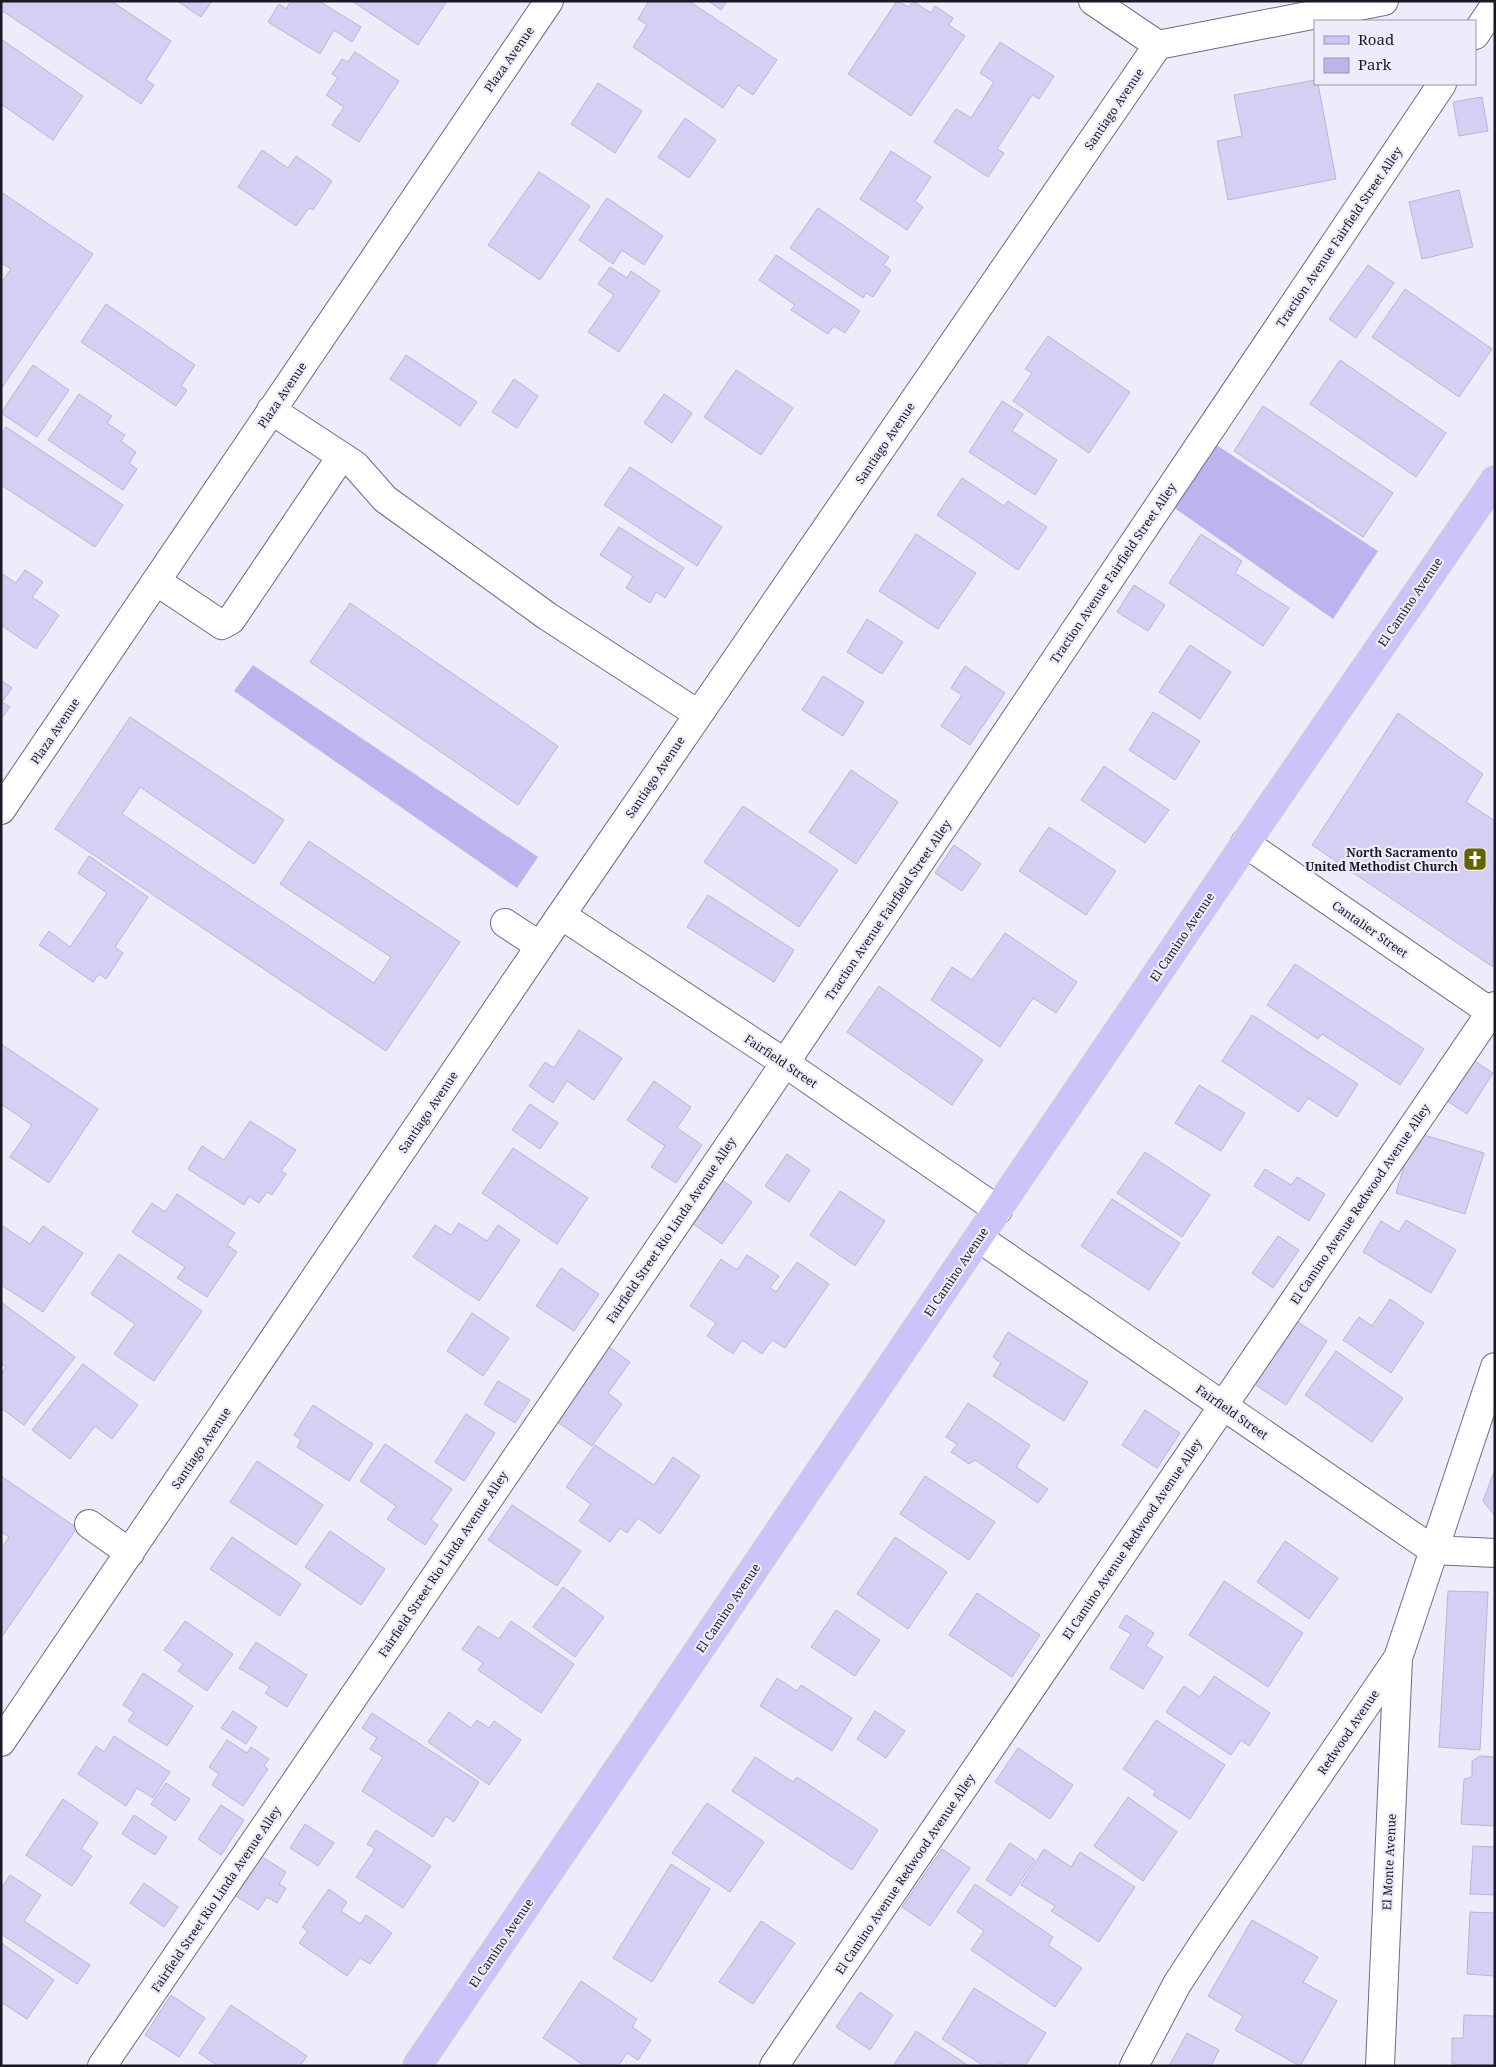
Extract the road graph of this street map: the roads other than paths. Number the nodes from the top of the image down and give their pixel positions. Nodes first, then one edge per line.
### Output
1 (549, 1) edge
2 (1093, 1) edge
3 (1384, 1) edge
4 (1495, 5) edge
5 (1476, 34) edge
6 (1158, 45) junction
7 (1441, 85) edge
8 (271, 410) junction
9 (341, 457) junction
10 (1495, 480) edge
11 (156, 581) junction
12 (698, 714) junction
13 (6, 796) edge
14 (1245, 843) junction
15 (561, 915) junction
16 (506, 923) dead end
17 (540, 946) junction
18 (1493, 1011) edge
19 (785, 1063) junction
20 (998, 1210) junction
21 (979, 1238) junction
22 (1495, 1367) edge
23 (1223, 1406) junction
24 (89, 1524) dead end
25 (1434, 1550) junction
26 (130, 1553) junction
27 (1495, 1553) edge
28 (1398, 1658) junction
29 (28, 1703) junction
30 (1, 1707) edge
31 (1, 1742) edge
32 (102, 2066) edge
33 (417, 2066) edge
34 (774, 2066) edge
35 (1134, 2066) edge
36 (1380, 2066) edge

1 - 8 street, Plaza Avenue
2 - 6 street
3 - 6 street
4 - 5 street
6 - 12 street, Santiago Avenue
7 - 19 street, Traction Avenue Fairfield Street Alley
8 - 9 street
8 - 11 street, Plaza Avenue
9 - 11 street
9 - 12 street
10 - 14 main road, El Camino Avenue
11 - 13 street, Plaza Avenue
12 - 15 street, Santiago Avenue
14 - 18 street, Cantalier Street
14 - 20 main road, El Camino Avenue
15 - 17 street, Santiago Avenue
15 - 19 street, Fairfield Street
16 - 17 street
17 - 26 street, Santiago Avenue
18 - 23 street, El Camino Avenue Redwood Avenue Alley
19 - 20 street, Fairfield Street
19 - 32 street, Fairfield Street Rio Linda Avenue Alley
20 - 21 main road, El Camino Avenue
21 - 23 street, Fairfield Street
21 - 33 main road, El Camino Avenue
22 - 25 street, Redwood Avenue
23 - 25 street, Fairfield Street
23 - 34 street, El Camino Avenue Redwood Avenue Alley
24 - 26 street
25 - 27 street
25 - 28 street, Redwood Avenue
26 - 29 street, Santiago Avenue
28 - 35 street, Redwood Avenue
28 - 36 street, El Monte Avenue
29 - 30 street
29 - 31 street, Santiago Avenue

